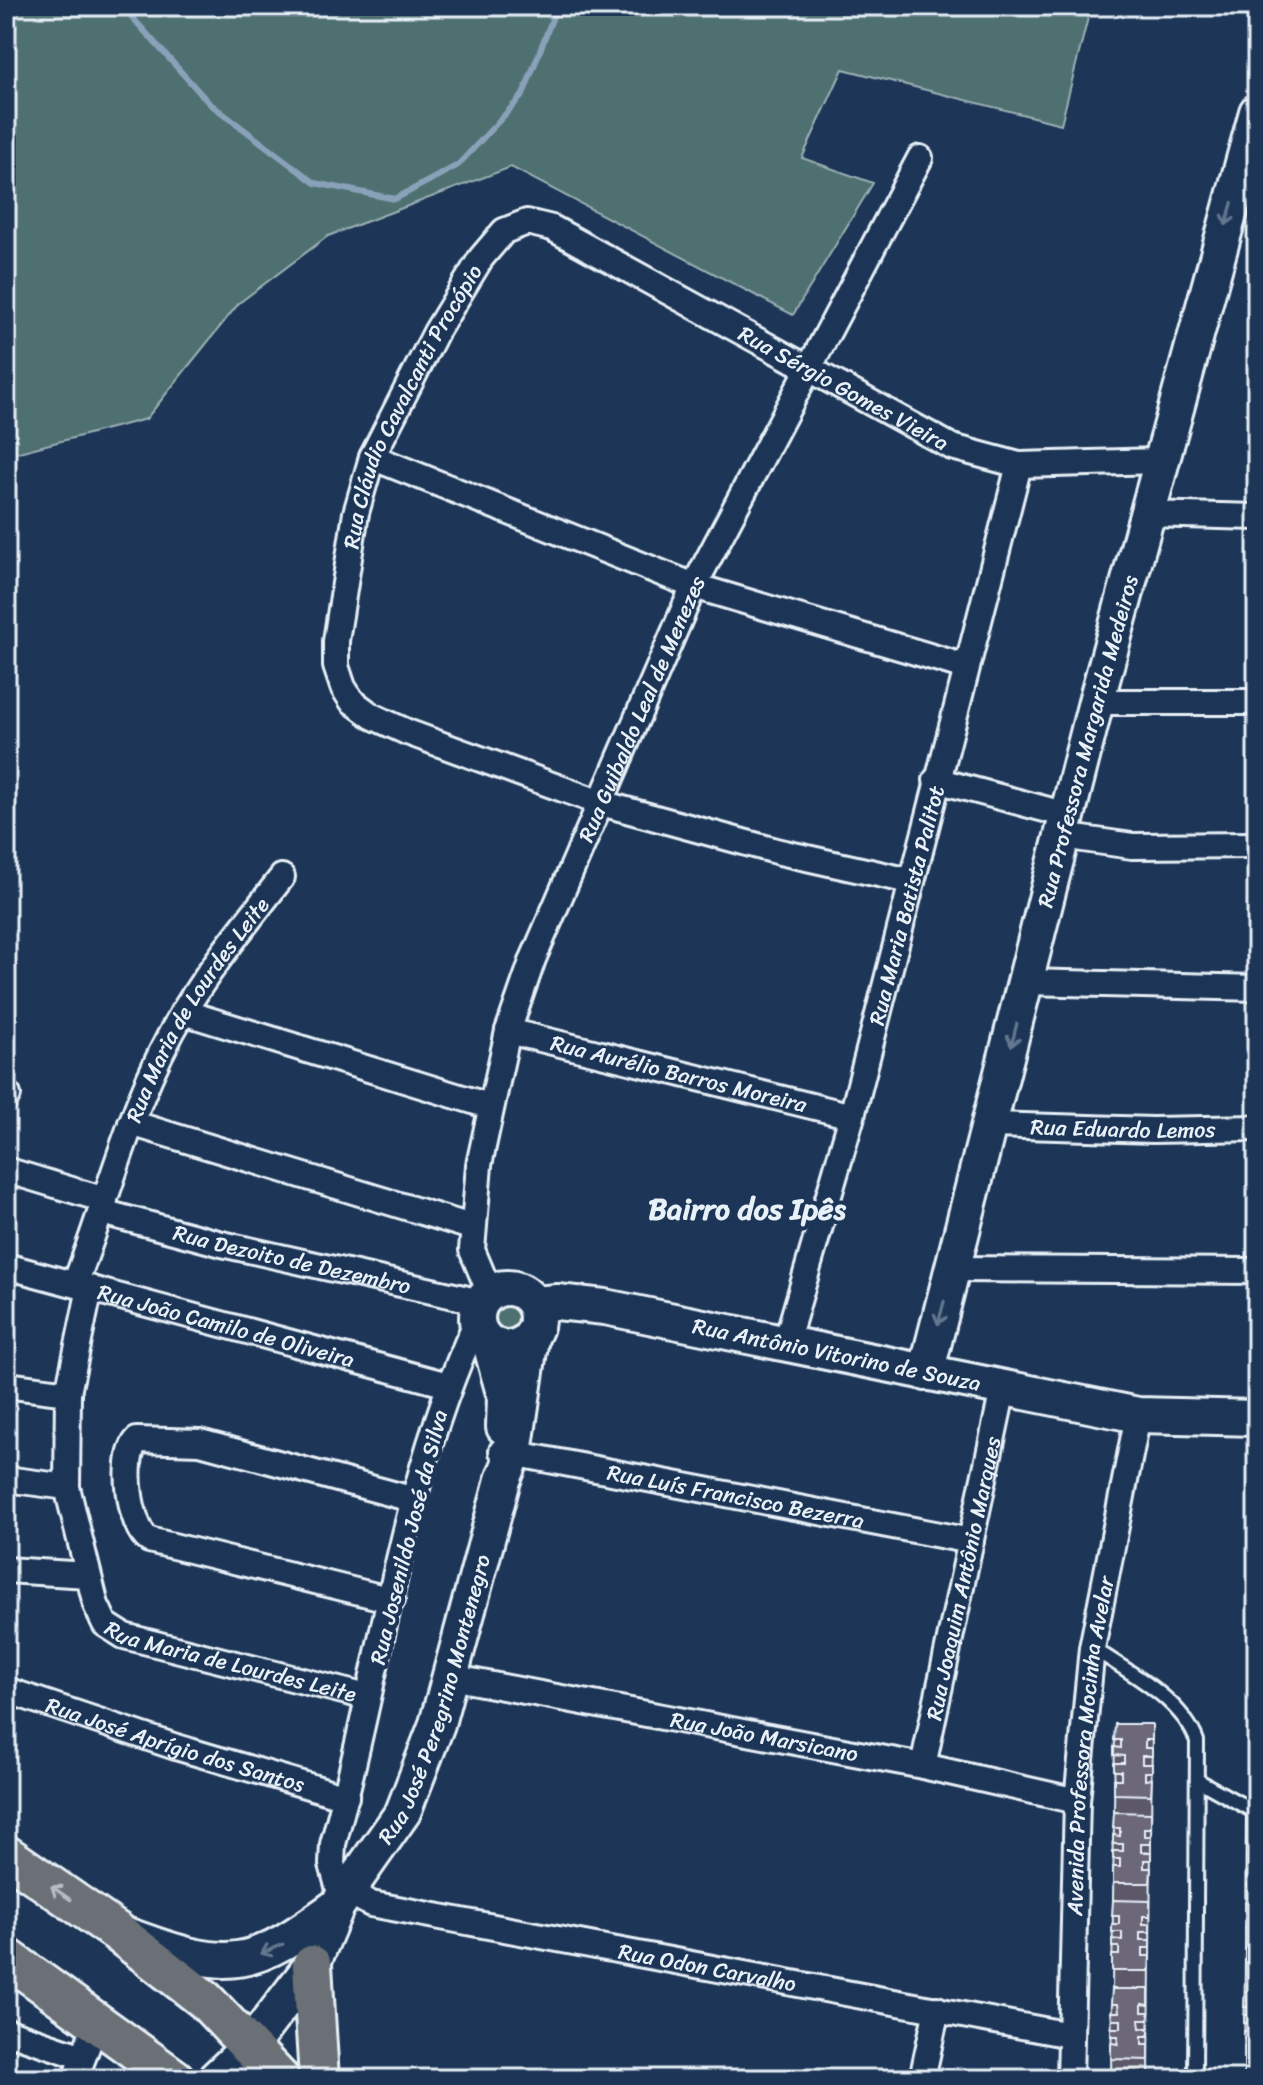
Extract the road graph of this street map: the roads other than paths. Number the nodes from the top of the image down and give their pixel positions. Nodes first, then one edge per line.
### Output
1 (1254, 132) edge
2 (920, 158) dead end
3 (552, 228) joint
4 (807, 367) junction
5 (372, 457) junction
6 (1159, 461) junction
7 (1019, 465) junction
8 (1147, 514) junction
9 (1257, 517) edge
10 (694, 586) junction
11 (966, 667) junction
12 (1096, 702) junction
13 (1257, 702) edge
14 (936, 780) junction
15 (601, 803) junction
16 (1064, 825) junction
17 (1257, 845) edge
18 (282, 877) dead end
19 (910, 881) junction
20 (1027, 982) junction
21 (1257, 988) edge
22 (183, 1012) junction
23 (508, 1031) junction
24 (489, 1106) junction
25 (852, 1116) junction
26 (131, 1123) junction
27 (991, 1125) junction
28 (1257, 1128) edge
29 (6, 1170) edge
30 (104, 1206) junction
31 (471, 1227) junction
32 (6, 1266) edge
33 (953, 1269) junction
34 (1257, 1271) edge
35 (83, 1286) junction
36 (484, 1315) junction
37 (532, 1320) junction
38 (786, 1343) junction
39 (926, 1373) junction
40 (6, 1385) edge
41 (448, 1385) junction
42 (1003, 1389) junction
43 (68, 1393) junction
44 (1138, 1415) junction
45 (1257, 1418) edge
46 (506, 1461) junction
47 (6, 1479) edge
48 (67, 1487) junction
49 (415, 1500) junction
50 (971, 1541) junction
51 (6, 1570) edge
52 (88, 1575) junction
53 (392, 1600) junction
54 (1092, 1648) junction
55 (450, 1677) junction
56 (6, 1690) edge
57 (367, 1697) junction
58 (923, 1766) junction
59 (1199, 1781) junction
60 (346, 1797) junction
61 (1077, 1801) junction
62 (1257, 1813) edge
63 (6, 1855) edge
64 (342, 1900) junction
65 (116, 1931) junction
66 (6, 1957) edge
67 (312, 1965) junction
68 (937, 2009) junction
69 (6, 2031) edge
70 (1070, 2035) junction
71 (250, 2046) junction
72 (85, 2053) edge
73 (175, 2077) edge
74 (215, 2079) edge
75 (280, 2079) edge
76 (319, 2079) edge
77 (922, 2079) edge
78 (1070, 2079) edge
79 (1195, 2079) edge

1 -> 6 main road, Rua Professora Margarida Medeiros
2 - 4 street, Rua Guibaldo Leal de Menezes
3 - 4 street, Rua Sérgio Gomes Vieira
3 - 5 street, Rua Cláudio Cavalcanti Procópio
4 - 7 street, Rua Sérgio Gomes Vieira
4 - 10 street, Rua Guibaldo Leal de Menezes
5 - 10 street
5 - 15 street, Rua Cláudio Cavalcanti Procópio
6 - 7 street, Rua Sérgio Gomes Vieira
6 - 8 main road, Rua Professora Margarida Medeiros
7 - 11 street, Rua Maria Batista Palitot
8 - 9 street
8 - 12 main road, Rua Professora Margarida Medeiros
10 - 11 street
10 - 15 street, Rua Guibaldo Leal de Menezes
11 - 14 street, Rua Maria Batista Palitot
12 - 13 street
12 - 16 main road, Rua Professora Margarida Medeiros
14 - 16 street
14 - 19 street, Rua Maria Batista Palitot
15 - 19 street, Rua Cláudio Cavalcanti Procópio
15 - 23 street, Rua Guibaldo Leal de Menezes
16 - 17 street
16 - 20 main road, Rua Professora Margarida Medeiros
18 - 22 street, Rua Maria de Lourdes Leite
19 - 25 street, Rua Maria Batista Palitot
20 - 21 street
20 -> 27 main road, Rua Professora Margarida Medeiros
22 - 24 street
22 - 26 street, Rua Maria de Lourdes Leite
23 - 24 street, Rua Guibaldo Leal de Menezes
23 - 25 street, Rua Aurélio Barros Moreira
24 - 31 street, Rua Guibaldo Leal de Menezes
25 - 38 street, Rua Maria Batista Palitot
26 - 30 street, Rua Maria de Lourdes Leite
26 - 31 street
27 - 28 street, Rua Eduardo Lemos
27 - 33 main road, Rua Professora Margarida Medeiros
29 - 30 street, Rua Dezoito de Dezembro
30 - 35 street, Rua Maria de Lourdes Leite
30 - 36 street, Rua Dezoito de Dezembro
31 - 36 street, Rua Guibaldo Leal de Menezes
32 - 35 street, Rua João Camilo de Oliveira
33 - 34 street
33 -> 39 main road, Rua Professora Margarida Medeiros
35 - 41 street, Rua João Camilo de Oliveira
35 - 43 street, Rua Maria de Lourdes Leite
36 - 37 main road
36 - 37 main road
36 - 41 street, Rua Josenildo José da Silva
36 - 46 main road, Rua José Peregrino Montenegro
37 - 38 main road, Rua Antônio Vitorino de Souza
37 - 46 main road, Rua José Peregrino Montenegro
38 - 39 main road, Rua Antônio Vitorino de Souza
39 - 42 main road, Rua Antônio Vitorino de Souza
40 - 43 street
41 - 49 street, Rua Josenildo José da Silva
42 - 44 main road, Rua Antônio Vitorino de Souza
42 - 50 street, Rua Joaquim Antônio Marques
43 - 48 street, Rua Maria de Lourdes Leite
44 - 45 main road, Rua Antônio Vitorino de Souza
44 - 54 street, Avenida Professora Mocinha Avelar
46 - 50 street, Rua Luís Francisco Bezerra
46 - 55 main road, Rua José Peregrino Montenegro
47 - 48 street
48 - 52 street, Rua Maria de Lourdes Leite
49 - 53 street, Rua Josenildo José da Silva
49 - 53 street
50 - 58 street, Rua Joaquim Antônio Marques
51 - 52 street
52 - 57 street, Rua Maria de Lourdes Leite
53 - 57 street, Rua Josenildo José da Silva
54 - 59 lane
54 - 61 street, Avenida Professora Mocinha Avelar
55 - 58 street, Rua João Marsicano
55 - 64 main road, Rua José Peregrino Montenegro
56 - 60 street, Rua José Aprígio dos Santos
57 - 60 street, Rua Josenildo José da Silva
58 - 61 street, Rua João Marsicano
59 - 62 lane
59 - 79 lane
60 - 64 street, Rua Josenildo José da Silva
61 - 70 street, Avenida Professora Mocinha Avelar
65 -> 63 main road
64 -> 65 main road, Rua José Peregrino Montenegro
64 - 67 main road, Rua José Peregrino Montenegro
64 - 68 street, Rua Odon Carvalho
65 - 71 main road
66 - 72 main road
67 - 71 main road, Rua José Peregrino Montenegro
67 - 76 main road
68 - 70 street, Rua Odon Carvalho
68 - 77 street
69 - 72 street
70 - 78 street, Avenida Professora Mocinha Avelar
71 - 74 main road, Rua José Peregrino Montenegro
71 - 75 main road
72 - 73 main road

